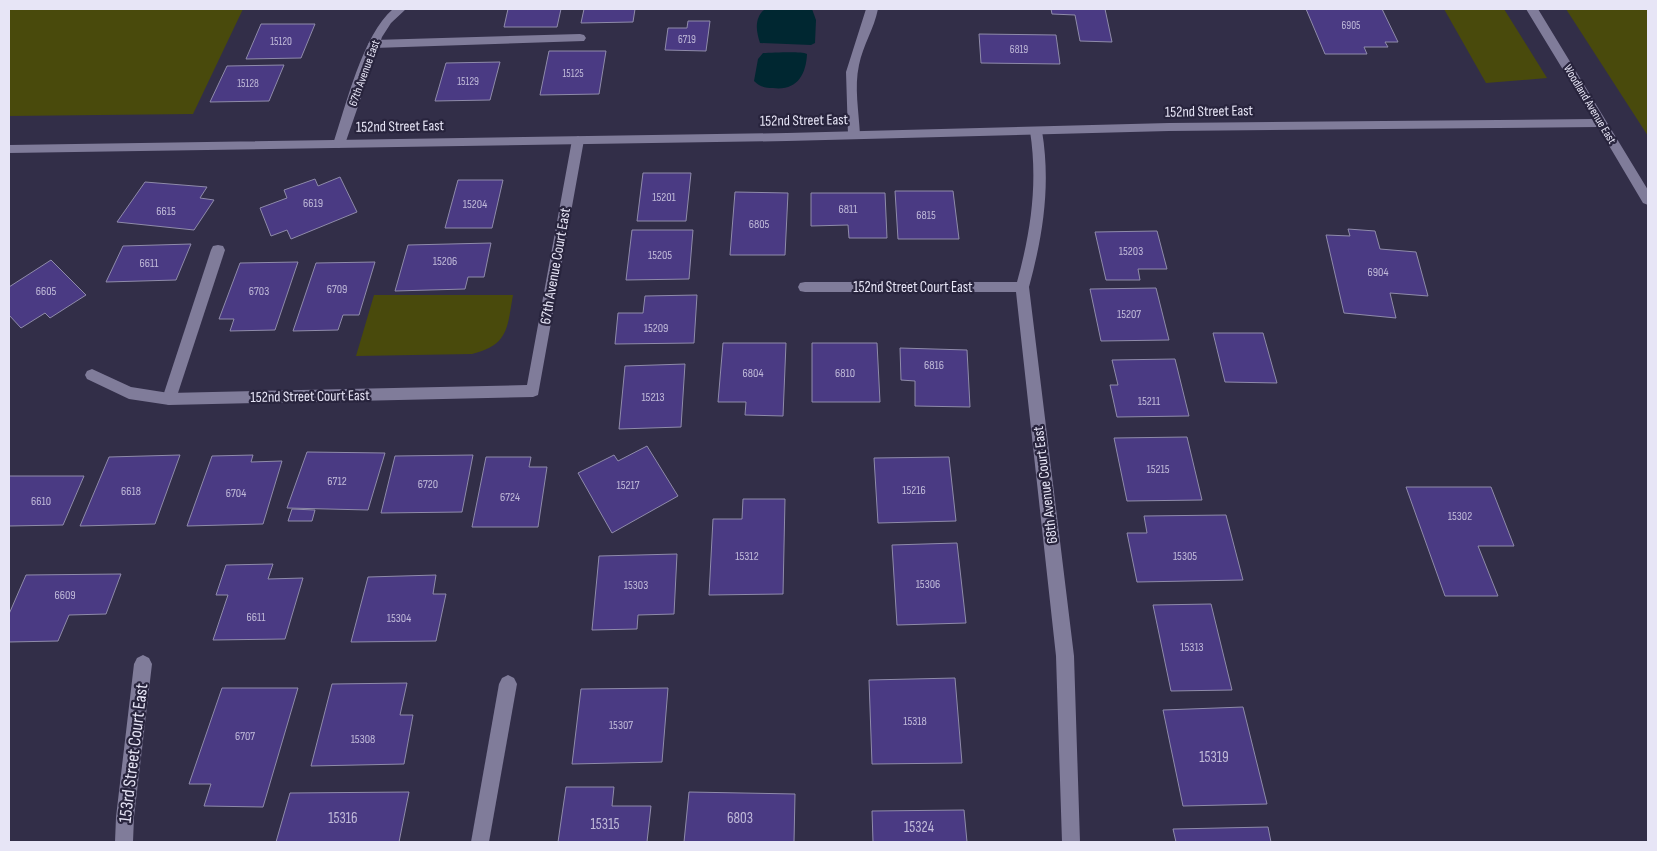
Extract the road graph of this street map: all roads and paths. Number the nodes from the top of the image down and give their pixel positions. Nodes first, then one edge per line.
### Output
1 (400, 9) edge
2 (872, 9) edge
3 (1532, 9) edge
4 (580, 38) dead end
5 (374, 44) junction
6 (1601, 123) junction
7 (1036, 131) junction
8 (854, 135) junction
9 (578, 140) junction
10 (339, 144) junction
11 (9, 149) edge
12 (1648, 200) edge
13 (218, 250) dead end
14 (805, 287) dead end
15 (1022, 287) junction
16 (92, 375) dead end
17 (533, 391) joint
18 (169, 399) junction
19 (143, 664) dead end
20 (508, 684) dead end
21 (124, 842) edge
22 (480, 842) edge
23 (1071, 842) edge

1 - 5 street, 67th Avenue East
2 - 8 street
3 - 6 street, Woodland Avenue East
4 - 5 street
5 - 10 street, 67th Avenue East
6 - 7 street, 152nd Street East
6 - 12 street, Woodland Avenue East
7 - 8 street, 152nd Street East
7 - 15 street, 68th Avenue Court East
8 - 9 street, 152nd Street East
9 - 10 street, 152nd Street East
9 - 17 street, 67th Avenue Court East
10 - 11 street, 152nd Street East
13 - 18 street
14 - 15 street, 152nd Street Court East
15 - 23 street, 68th Avenue Court East
16 - 18 street, 152nd Street Court East
17 - 18 street, 152nd Street Court East
19 - 21 street, 153rd Street Court East
20 - 22 street

